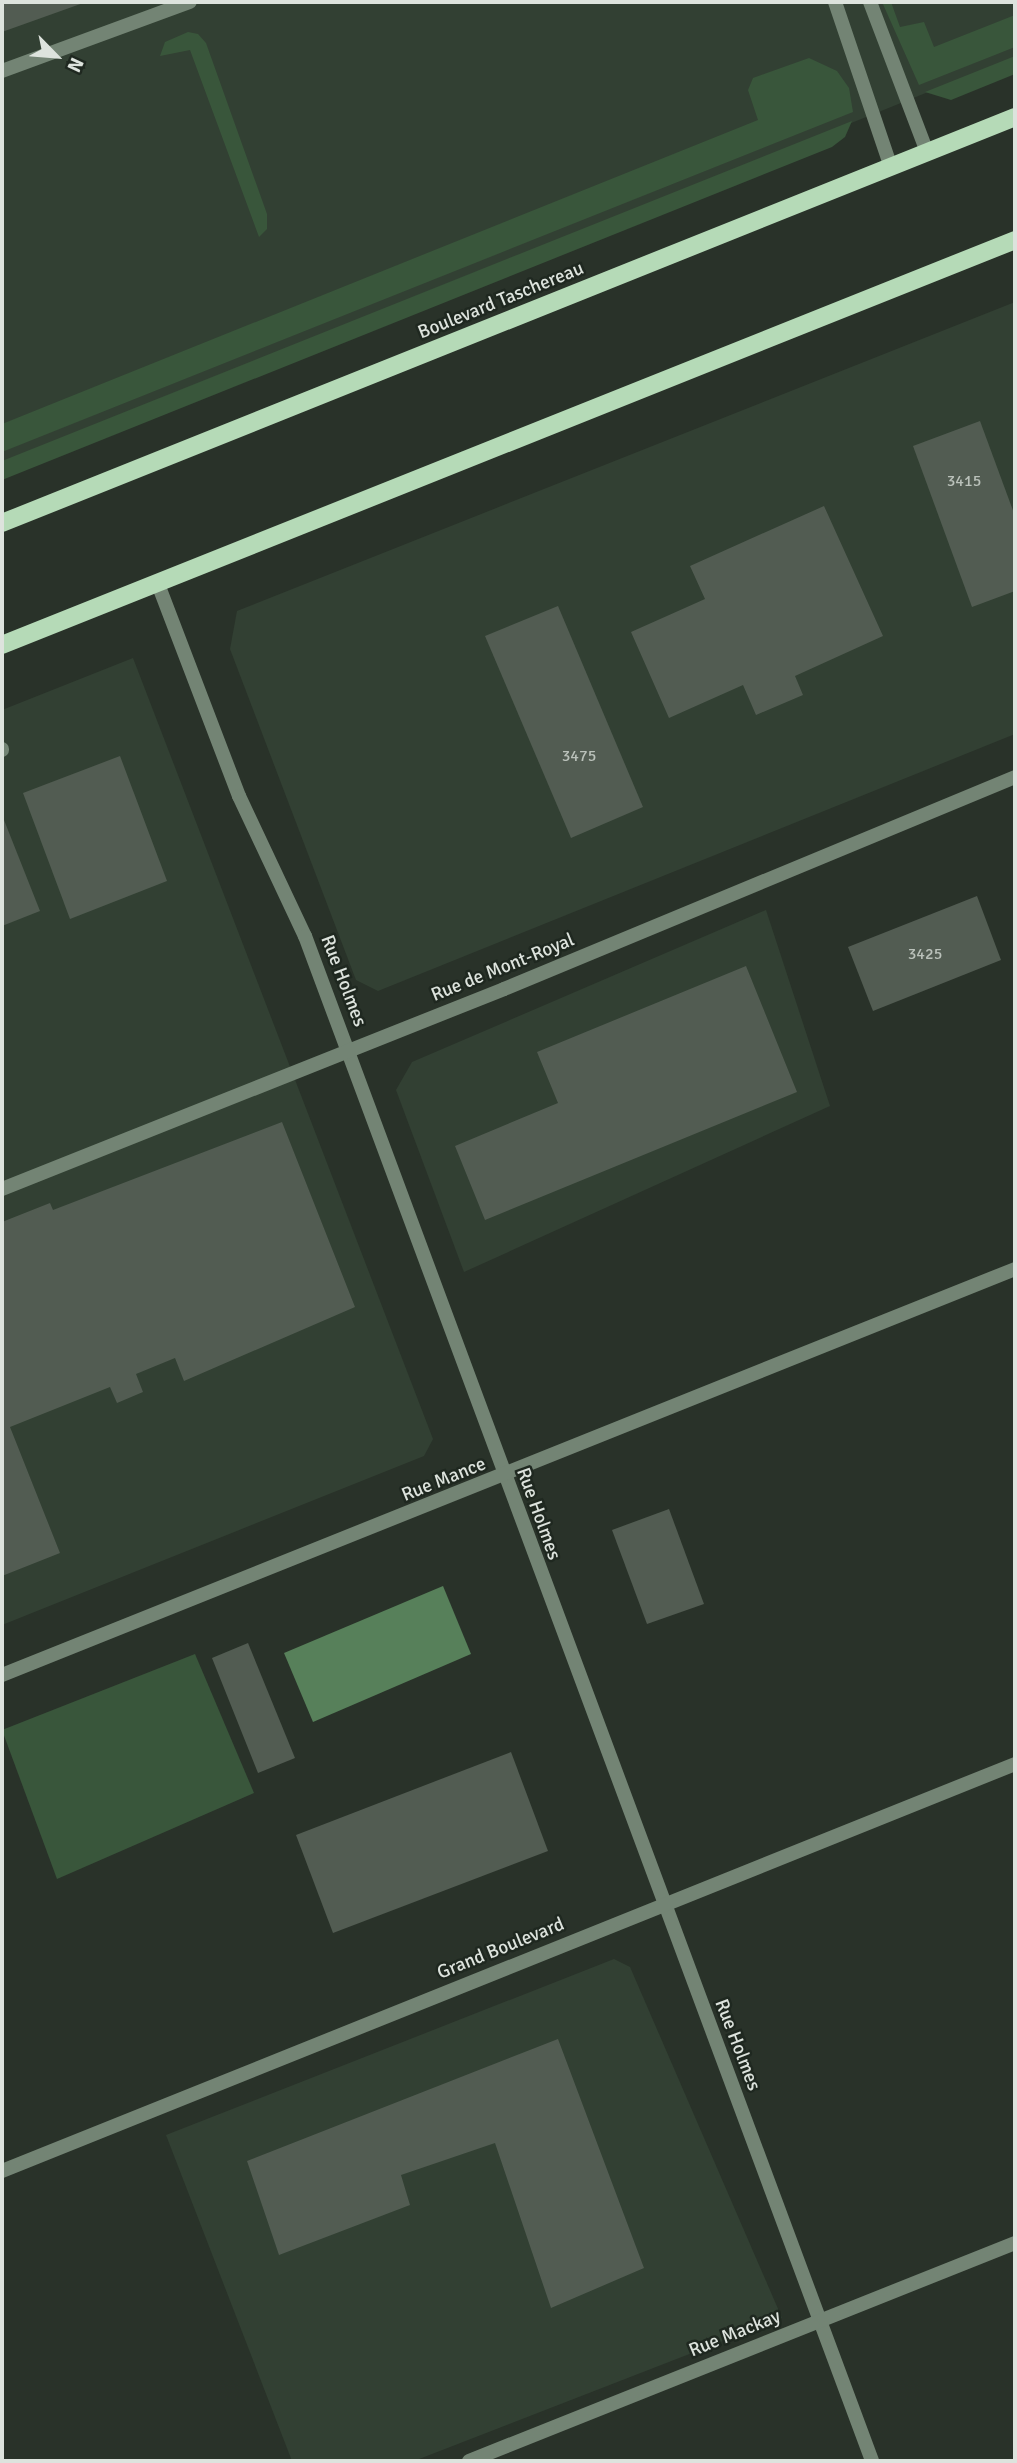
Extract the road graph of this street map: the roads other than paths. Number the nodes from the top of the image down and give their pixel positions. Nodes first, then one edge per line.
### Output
1 (190, 2) edge
2 (835, 2) edge
3 (870, 2) edge
4 (2, 71) edge
5 (1015, 117) edge
6 (927, 152) junction
7 (891, 167) junction
8 (1015, 240) edge
9 (2, 523) edge
10 (158, 584) junction
11 (2, 645) edge
12 (1015, 777) edge
13 (348, 1049) junction
14 (2, 1189) edge
15 (1015, 1269) edge
16 (504, 1476) junction
17 (2, 1675) edge
18 (1015, 1764) edge
19 (663, 1905) junction
20 (2, 2171) edge
21 (1015, 2243) edge
22 (820, 2321) junction
23 (469, 2461) edge
24 (872, 2461) edge

1 - 4 street
2 - 7 street
3 - 6 street
5 - 6 main road, Boulevard Taschereau
6 - 7 main road, Boulevard Taschereau
7 - 9 main road, Boulevard Taschereau
8 - 10 main road
10 - 11 main road
10 - 13 street, Rue Holmes
12 - 13 street, Rue de Mont-Royal
13 - 14 street, Rue de Mont-Royal
13 - 16 street, Rue Holmes
15 - 16 street, Rue Mance
16 - 17 street, Rue Mance
16 - 19 street, Rue Holmes
18 - 19 street, Grand Boulevard
19 - 20 street, Grand Boulevard
19 - 22 street, Rue Holmes
21 - 22 street, Rue Mackay
22 - 23 street, Rue Mackay
22 - 24 street, Rue Holmes

